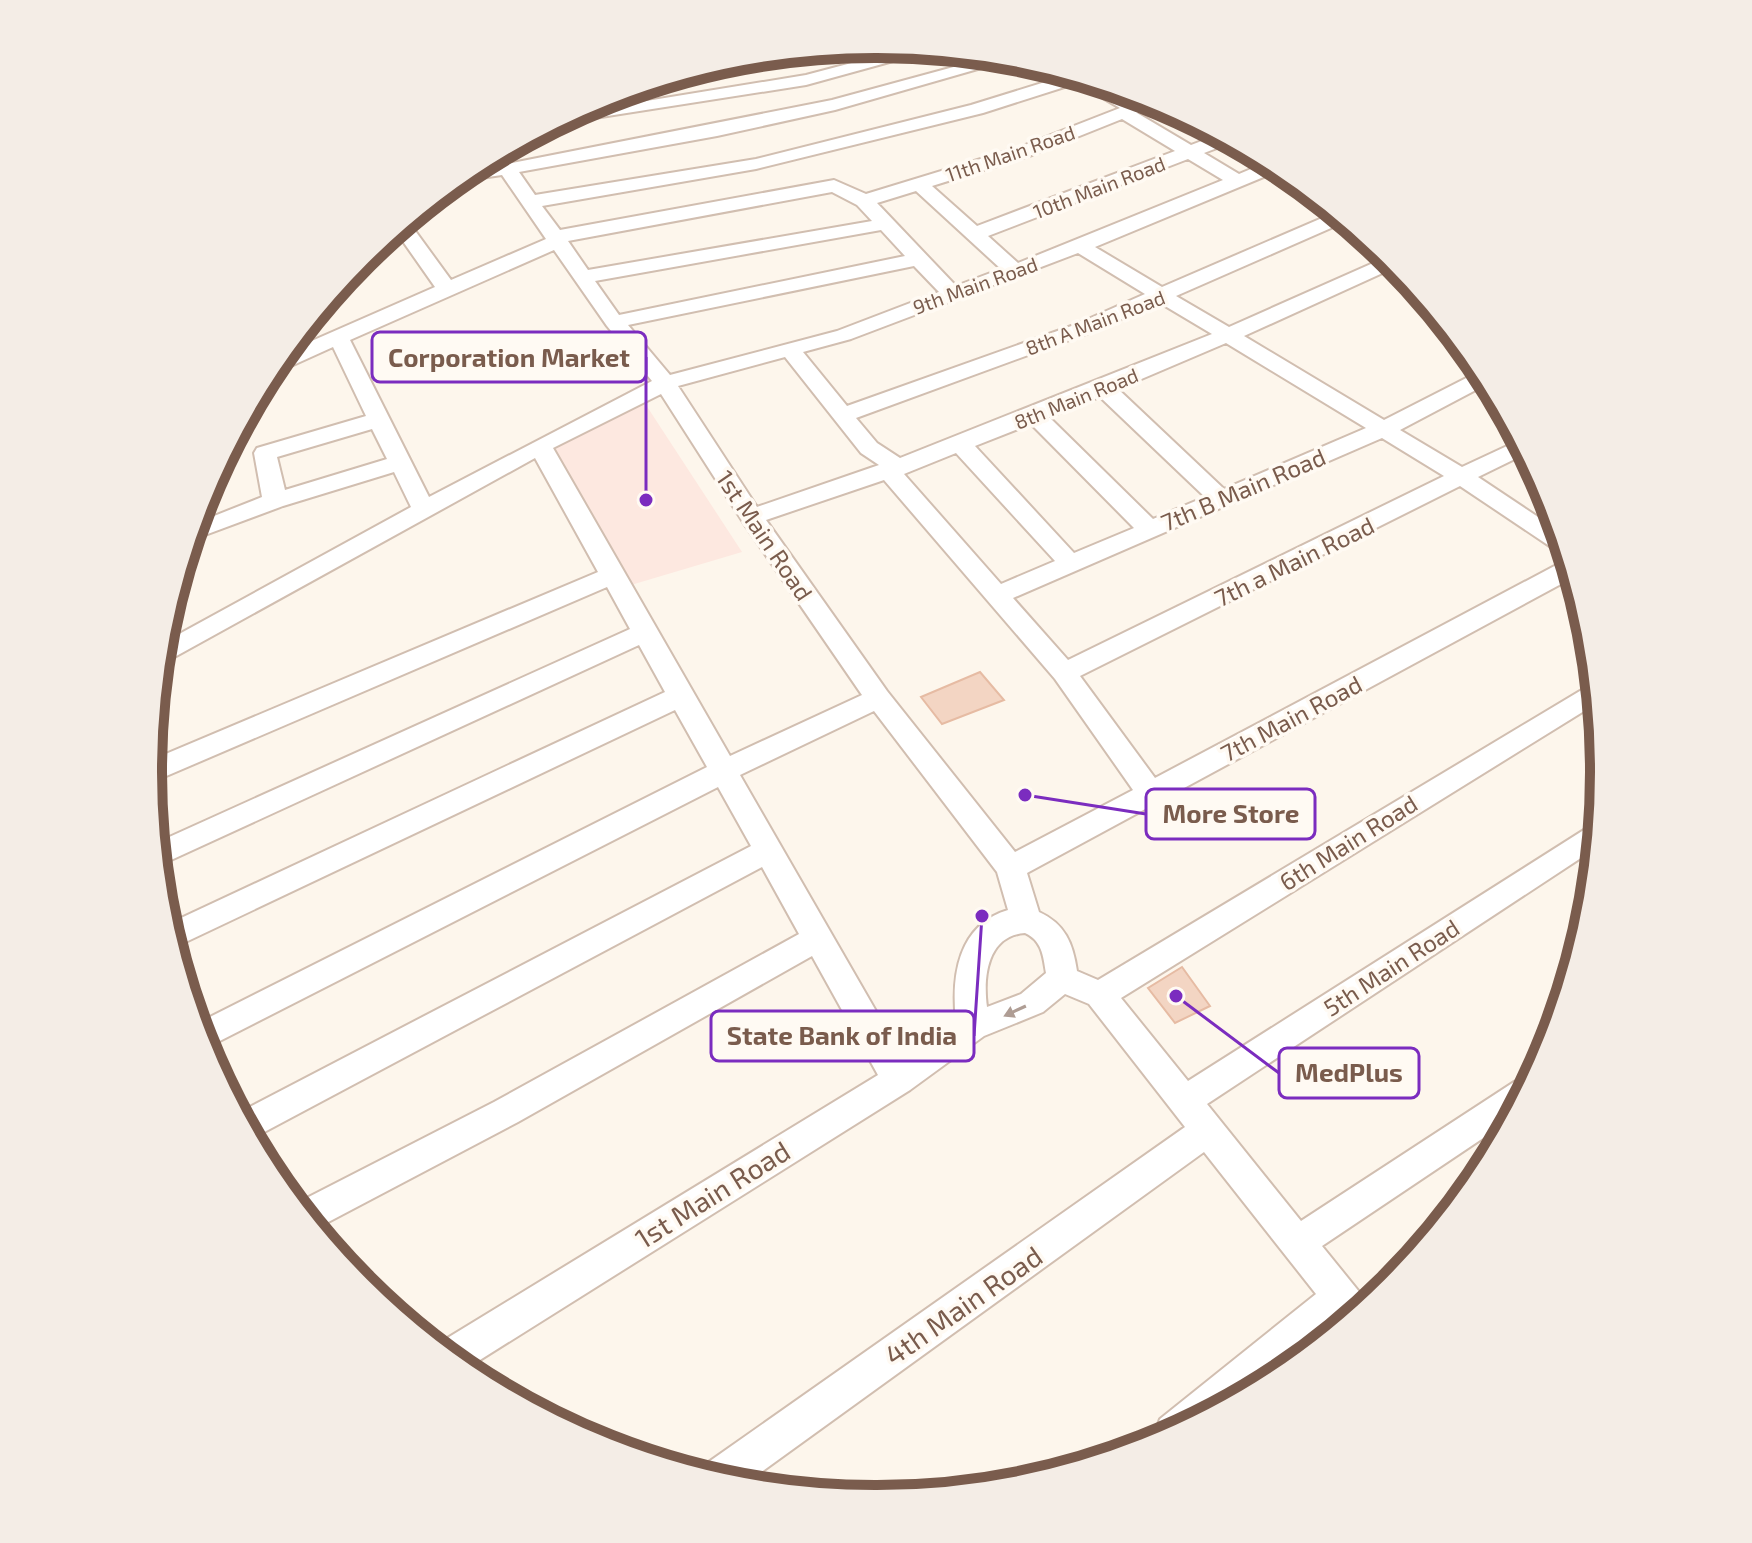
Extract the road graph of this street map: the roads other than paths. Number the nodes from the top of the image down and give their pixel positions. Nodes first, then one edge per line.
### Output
1 (888, 59) edge
2 (977, 65) edge
3 (1062, 82) edge
4 (1110, 98) edge
5 (1136, 107) edge
6 (1128, 110) junction
7 (601, 113) edge
8 (1213, 143) edge
9 (1190, 152) junction
10 (509, 160) edge
11 (504, 163) edge
12 (1261, 171) edge
13 (1237, 181) junction
14 (919, 184) junction
15 (864, 201) junction
16 (530, 202) junction
17 (1330, 222) edge
18 (885, 224) junction
19 (407, 234) edge
20 (972, 235) junction
21 (556, 239) junction
22 (1080, 246) junction
23 (919, 259) junction
24 (1381, 267) edge
25 (1014, 270) junction
26 (583, 277) junction
27 (447, 289) junction
28 (951, 293) junction
29 (1164, 295) junction
30 (614, 322) junction
31 (338, 336) junction
32 (1231, 336) junction
33 (305, 344) edge
34 (790, 350) junction
35 (1473, 382) edge
36 (665, 383) junction
37 (1103, 387) junction
38 (1033, 414) junction
39 (843, 415) junction
40 (381, 419) junction
41 (1384, 429) junction
42 (960, 444) junction
43 (540, 446) junction
44 (1513, 451) edge
45 (400, 463) junction
46 (894, 470) junction
47 (1464, 478) junction
48 (1220, 499) junction
49 (275, 501) junction
50 (424, 510) junction
51 (751, 517) junction
52 (205, 529) edge
53 (1150, 530) junction
54 (1549, 535) edge
55 (1071, 564) junction
56 (1561, 573) edge
57 (613, 575) junction
58 (998, 595) junction
59 (645, 632) junction
60 (173, 649) edge
61 (1064, 673) junction
62 (681, 696) junction
63 (878, 698) junction
64 (1585, 698) edge
65 (162, 767) edge
66 (724, 771) junction
67 (1150, 793) junction
68 (1586, 840) edge
69 (167, 850) edge
70 (768, 850) junction
71 (1011, 868) junction
72 (1026, 919) junction
73 (181, 932) edge
74 (818, 938) junction
75 (1062, 978) junction
76 (1100, 995) junction
77 (973, 1027) junction
78 (212, 1031) edge
79 (898, 1080) junction
80 (1183, 1102) junction
81 (1506, 1105) edge
82 (254, 1121) edge
83 (1208, 1130) junction
84 (315, 1212) edge
85 (1296, 1244) junction
86 (1347, 1306) edge
87 (460, 1351) edge
88 (1239, 1385) edge
89 (731, 1470) edge

1 - 7 street
2 - 10 street
3 - 16 street
4 - 6 street
5 - 6 street, 11th Main Road
6 - 9 street
6 - 14 street, 11th Main Road
8 - 9 street, 10th Main Road
9 - 13 street
9 - 20 street, 10th Main Road
11 - 16 street, 1st Main Road
12 - 13 street, 9th Main Road
13 - 22 street, 9th Main Road
14 - 15 street, 11th Main Road
14 - 20 street
15 - 18 street
15 - 21 street
16 - 21 street, 1st Main Road
17 - 29 street, 8th A Main Road
18 - 23 street
18 - 26 street
19 - 27 street
20 - 25 street
21 - 26 street, 1st Main Road
21 - 27 street
22 - 25 street, 9th Main Road
22 - 29 street
23 - 28 street
23 - 30 street
24 - 32 street, 8th Main Road
25 - 28 street, 9th Main Road
26 - 30 street, 1st Main Road
27 - 31 street
28 - 34 street, 9th Main Road
29 - 32 street
29 - 39 street, 8th A Main Road
30 - 36 street, 1st Main Road
31 - 33 street
31 - 40 street
32 - 37 street, 8th Main Road
32 - 41 street
34 - 36 street, 9th Main Road
34 - 39 street
35 - 41 street, 7th B Main Road
36 - 43 street, 9th Main Road
36 - 51 street, 1st Main Road
37 - 38 street, 8th Main Road
37 - 48 street
38 - 42 street, 8th Main Road
38 - 53 street
39 - 46 street
40 - 45 street
40 - 49 street
41 - 47 street
41 - 48 street, 7th B Main Road
42 - 46 street, 8th Main Road
42 - 55 street
43 - 50 street, 9th Main Road
43 - 57 street
44 - 47 street, 7th a Main Road
45 - 49 street
45 - 50 street
46 - 51 street, 8th Main Road
46 - 58 street
47 - 54 street
47 - 61 street, 7th a Main Road
48 - 53 street, 7th B Main Road
49 - 52 street
50 - 60 street, 9th Main Road
51 - 63 street, 1st Main Road
53 - 55 street, 7th B Main Road
55 - 58 street, 7th B Main Road
56 - 67 street, 7th Main Road
57 - 59 street
57 - 65 street
58 - 61 street
59 - 62 street
59 - 69 street
61 - 67 street
62 - 66 street
62 - 73 street
63 - 66 street
63 - 71 street, 1st Main Road
64 - 76 street, 6th Main Road
66 - 70 street
66 - 78 street
67 - 71 street, 7th Main Road
68 - 80 street, 5th Main Road
70 - 74 street
70 - 82 street
71 - 72 street, 1st Main Road
72 - 75 street
72 - 77 street
74 - 79 street
74 - 84 street
75 - 76 street
75 -> 77 street, 1st Main Road
76 - 80 street
77 - 79 street, 1st Main Road
79 - 87 street, 1st Main Road
80 - 83 street
81 - 85 street
83 - 85 street
83 - 89 street, 4th Main Road
85 - 86 street
86 - 88 street

